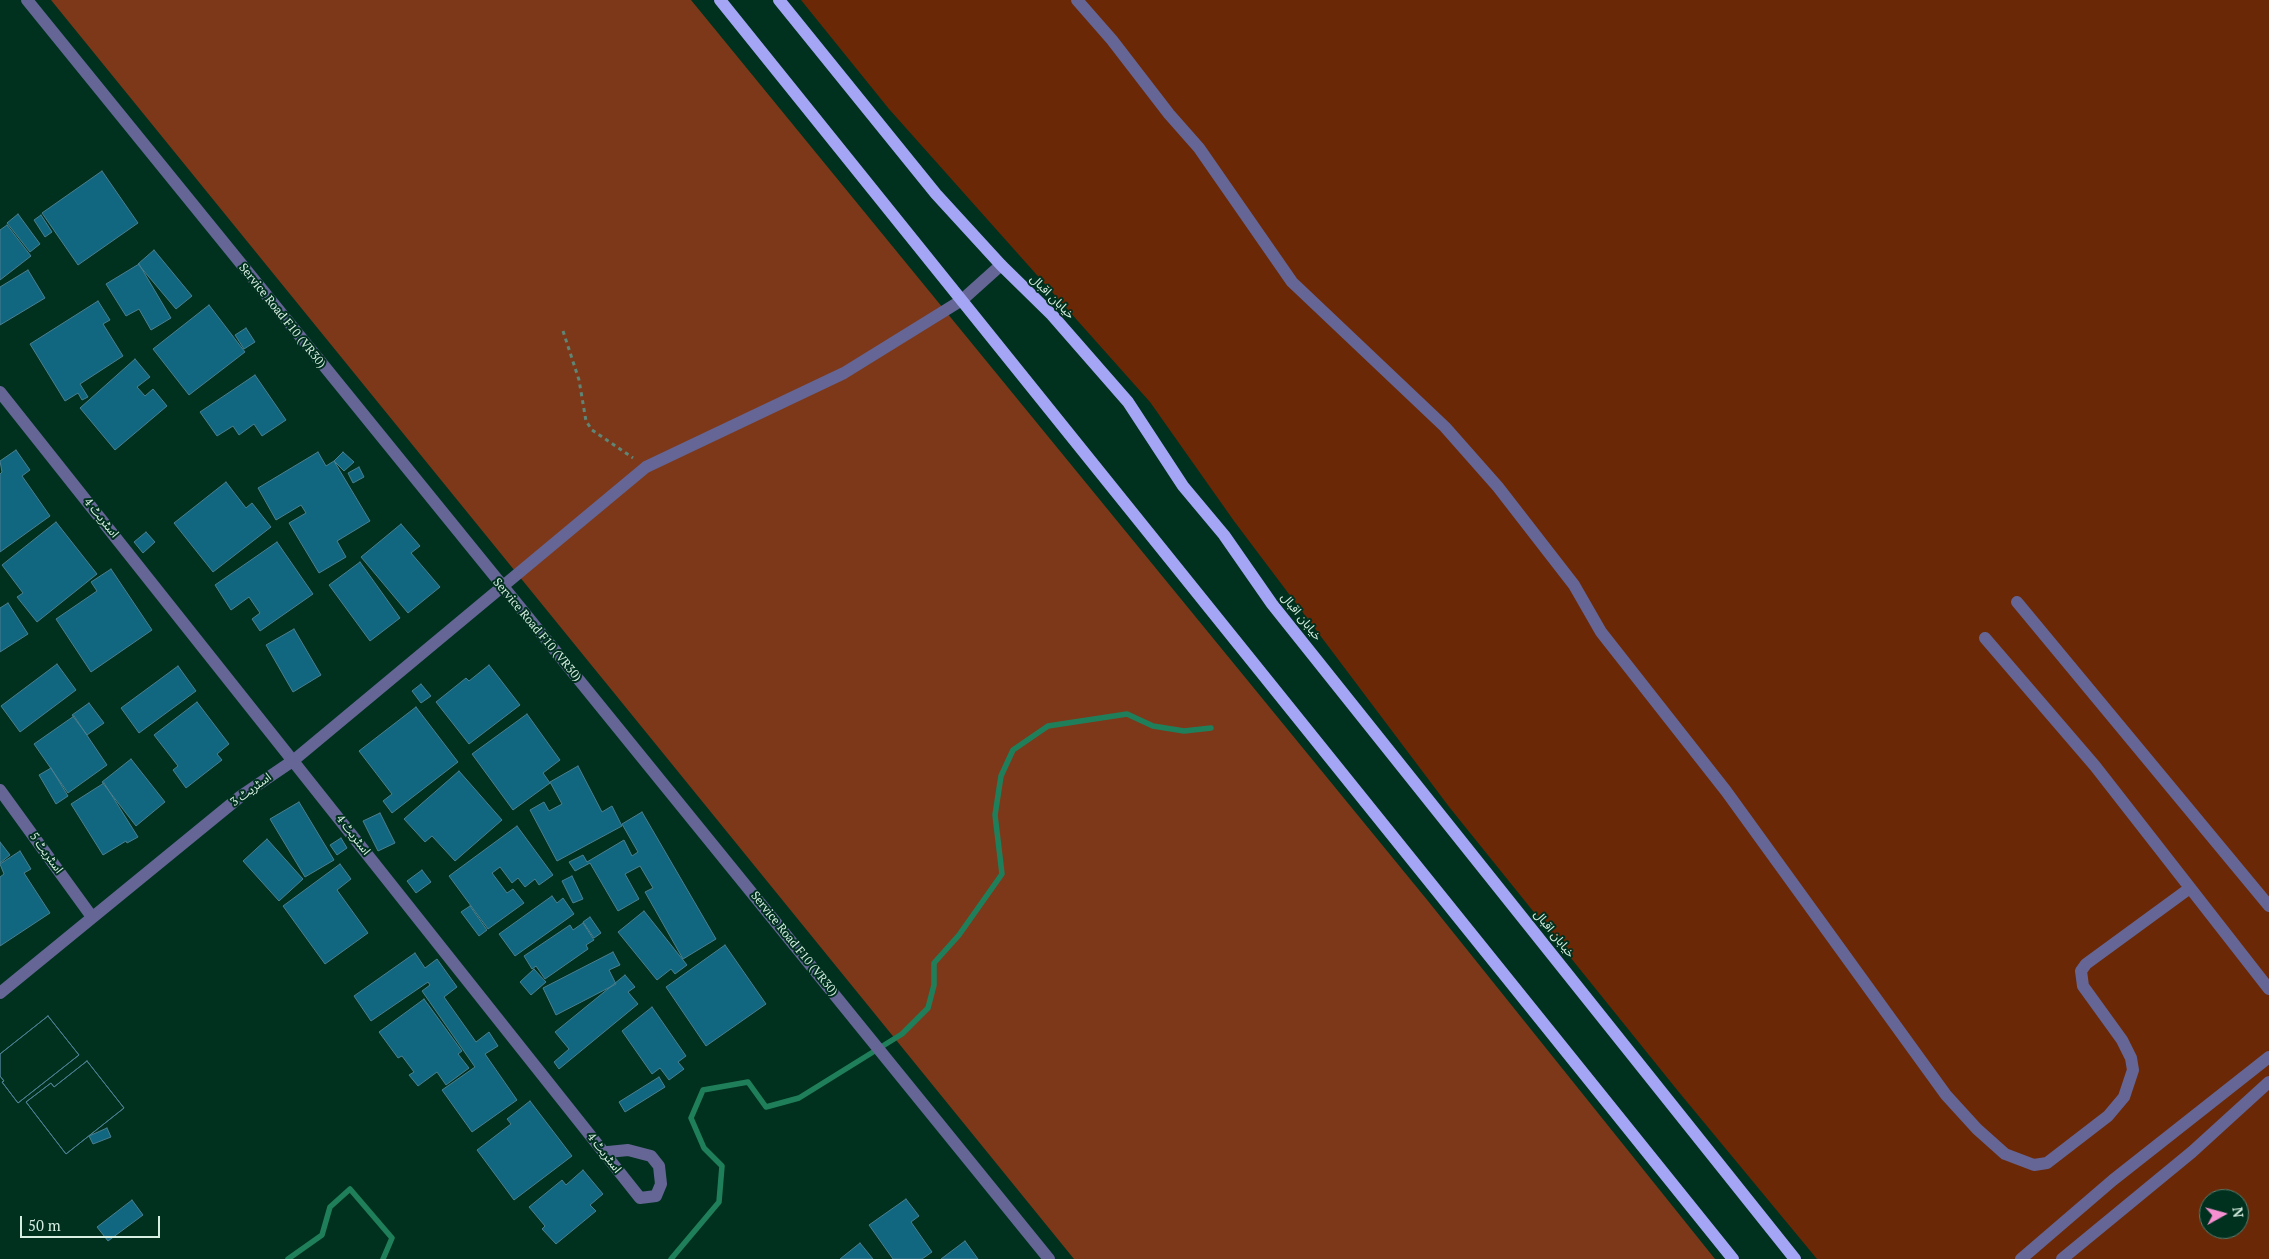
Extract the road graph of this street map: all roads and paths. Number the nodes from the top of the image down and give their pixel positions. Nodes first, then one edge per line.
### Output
1 (27, 0) edge
2 (720, 0) edge
3 (778, 0) edge
4 (1077, 0) edge
5 (1001, 265) junction
6 (962, 300) junction
7 (562, 331) dead end
8 (0, 392) edge
9 (646, 467) junction
10 (502, 588) junction
11 (2017, 602) dead end
12 (1985, 638) dead end
13 (294, 760) junction
14 (0, 790) edge
15 (2190, 888) junction
16 (2269, 906) edge
17 (92, 917) junction
18 (2269, 989) edge
19 (0, 993) edge
20 (2269, 1058) edge
21 (2269, 1082) edge
22 (608, 1152) dead end
23 (1050, 1259) edge
24 (1733, 1259) edge
25 (1795, 1259) edge
26 (2022, 1259) edge
27 (2062, 1259) edge

1 - 10 street, Service Road F10 (VR30)
2 - 6 main road
3 - 5 main road, خیابان اقبال
4 - 15 street
5 - 6 street, اسٹریٹ 3
5 - 25 main road, خیابان اقبال
6 - 9 street, اسٹریٹ 3
6 - 24 main road
7 - 9 path
8 - 13 street, اسٹریٹ 4
9 - 10 street, اسٹریٹ 3
10 - 13 street, اسٹریٹ 3
10 - 23 street, Service Road F10 (VR30)
11 - 16 street
12 - 15 street
13 - 17 street, اسٹریٹ 3
13 - 22 street, اسٹریٹ 4
14 - 17 street, اسٹریٹ 5
15 - 18 street
17 - 19 street, اسٹریٹ 3
20 - 26 street
21 - 27 street

